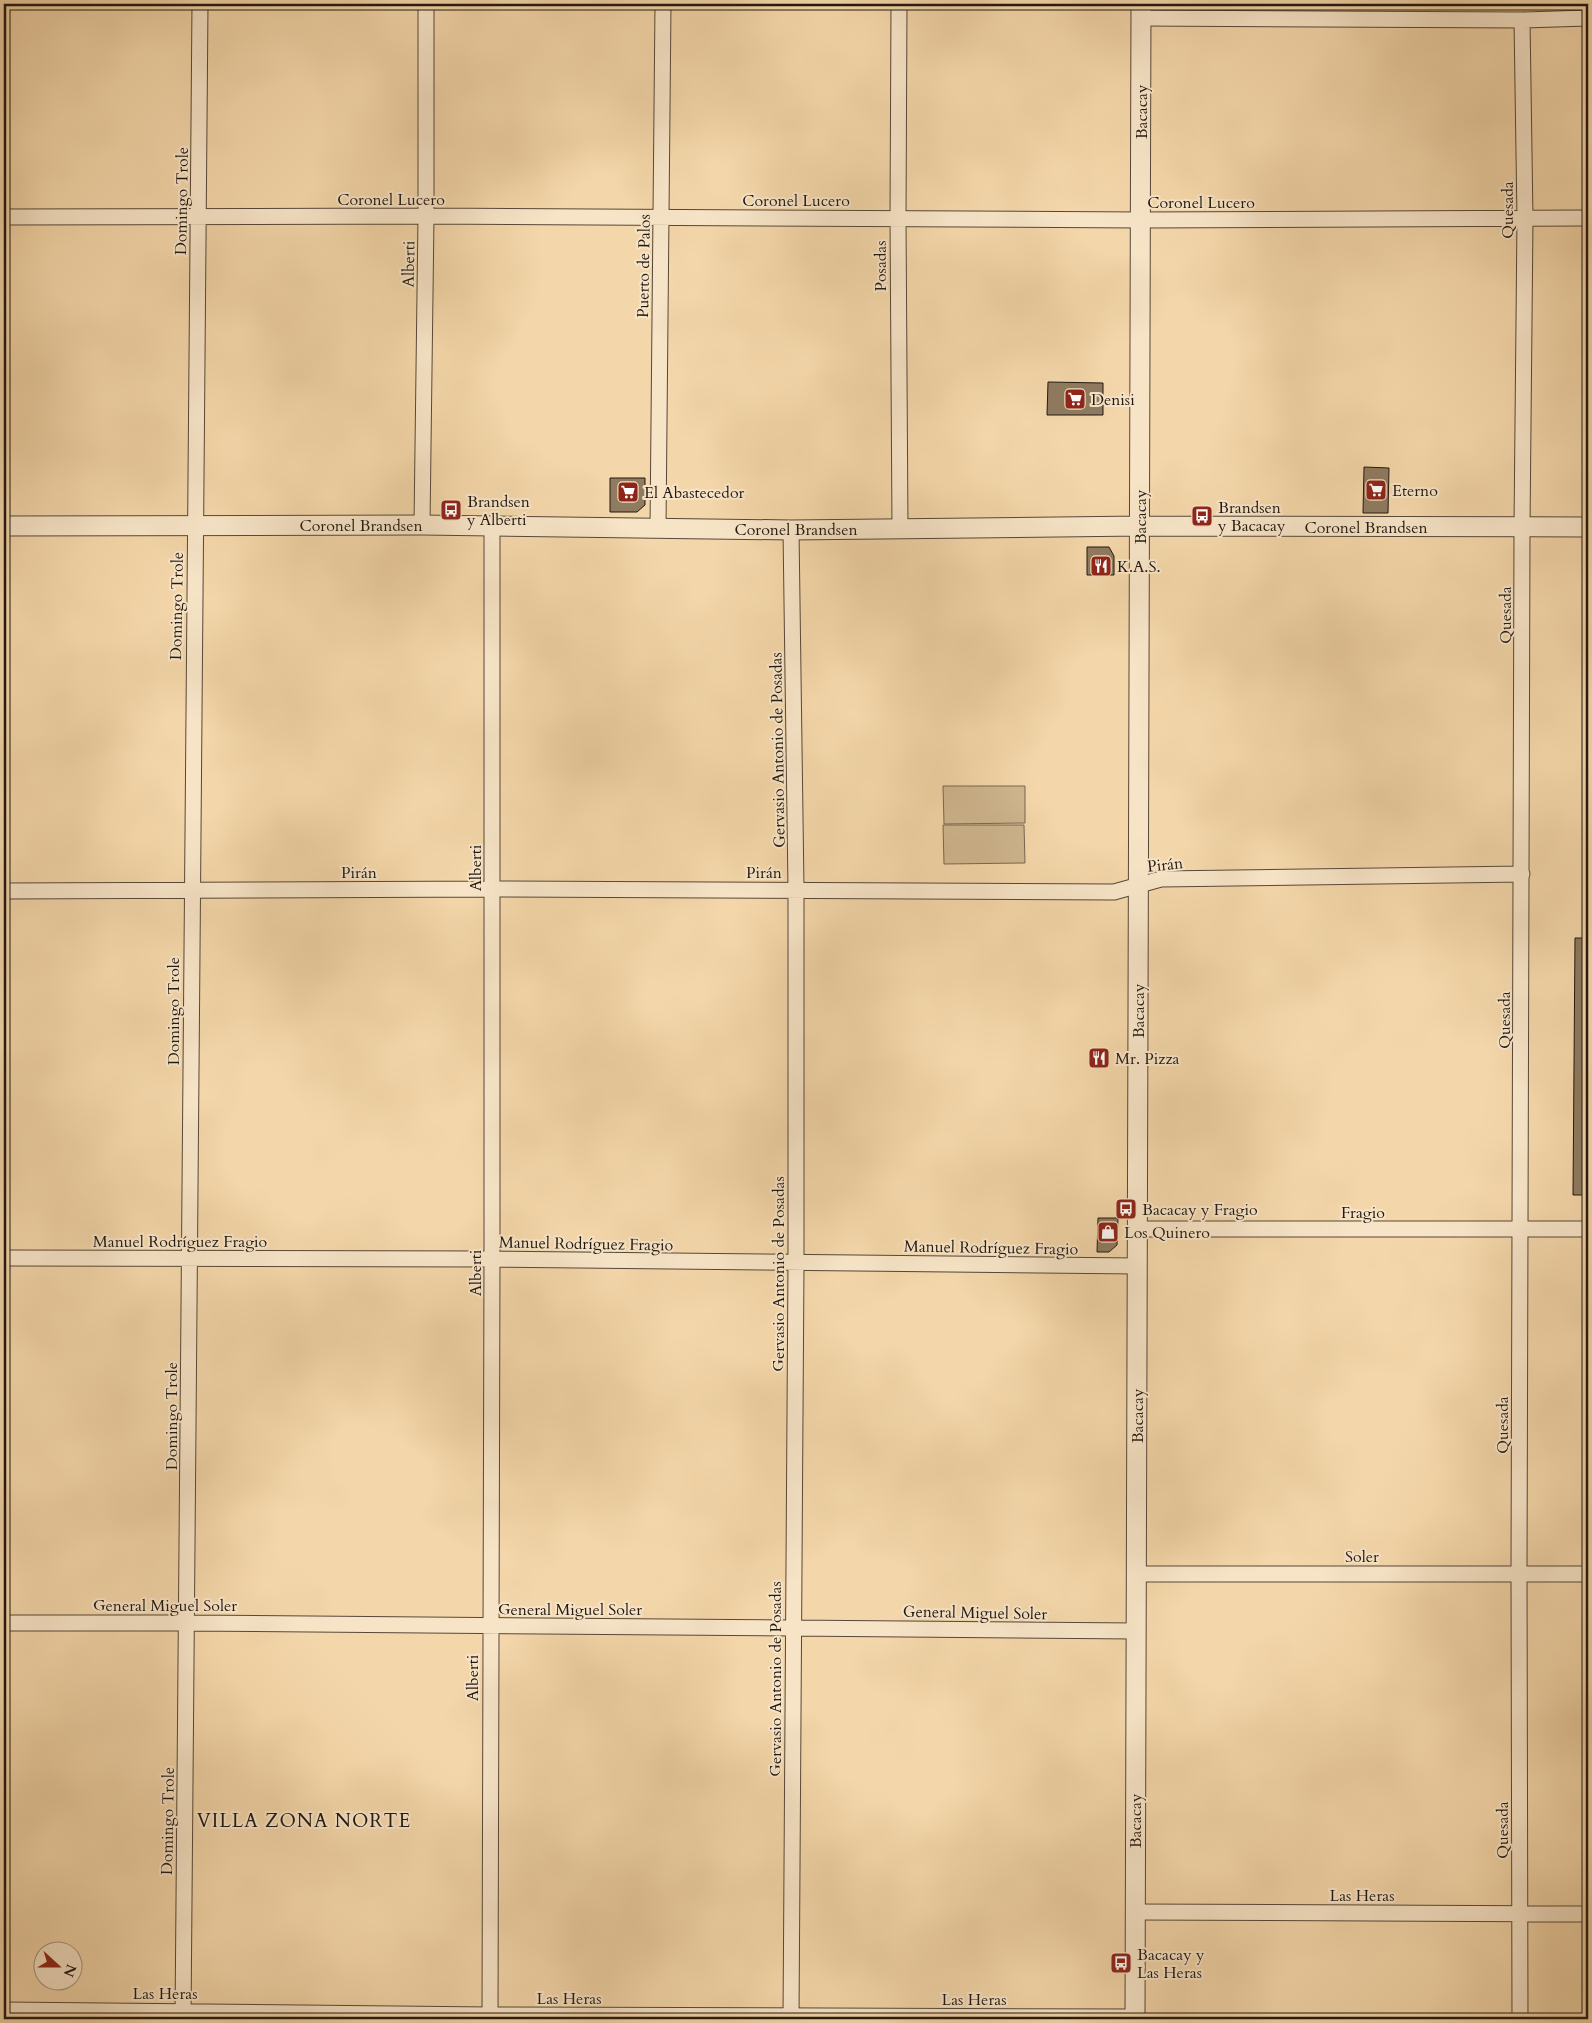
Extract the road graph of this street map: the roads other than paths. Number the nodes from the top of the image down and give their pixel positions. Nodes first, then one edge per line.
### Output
1 (200, 4) edge
2 (426, 4) edge
3 (663, 4) edge
4 (899, 4) edge
5 (1141, 11) edge
6 (1588, 18) edge
7 (1522, 20) junction
8 (426, 216) junction
9 (4, 217) edge
10 (198, 217) junction
11 (661, 218) junction
12 (898, 218) junction
13 (1588, 218) edge
14 (1525, 219) junction
15 (1141, 220) junction
16 (195, 525) junction
17 (422, 525) junction
18 (4, 526) edge
19 (492, 526) junction
20 (1140, 526) junction
21 (1522, 527) junction
22 (1588, 527) edge
23 (658, 528) junction
24 (900, 528) junction
25 (791, 530) junction
26 (1522, 874) junction
27 (1138, 884) junction
28 (493, 889) junction
29 (796, 889) junction
30 (191, 890) junction
31 (4, 891) edge
32 (1137, 1229) junction
33 (1521, 1229) junction
34 (1588, 1230) edge
35 (4, 1258) edge
36 (190, 1258) junction
37 (492, 1259) junction
38 (796, 1263) junction
39 (1137, 1266) junction
40 (1519, 1573) junction
41 (1136, 1574) junction
42 (1588, 1574) edge
43 (4, 1623) edge
44 (187, 1623) junction
45 (490, 1626) junction
46 (793, 1628) junction
47 (1136, 1632) junction
48 (1135, 1912) junction
49 (1520, 1913) junction
50 (1588, 1914) edge
51 (4, 2010) edge
52 (182, 2015) edge
53 (490, 2017) edge
54 (791, 2017) edge
55 (1135, 2018) edge
56 (1520, 2019) edge

1 - 10 street, Domingo Trole
2 - 8 street, Alberti
3 - 11 street, Puerto de Palos
4 - 12 street, Posadas
5 - 7 street
5 - 15 street, Bacacay
6 - 7 street
7 - 14 street, Quesada
8 - 10 street, Coronel Lucero
8 - 11 street, Coronel Lucero
8 - 17 street, Alberti
9 - 10 street, Coronel Lucero
10 - 16 street, Domingo Trole
11 - 12 street, Coronel Lucero
11 - 23 street, Puerto de Palos
12 - 15 street, Coronel Lucero
12 - 24 street, Posadas
13 - 14 street, Coronel Lucero
14 - 15 street, Coronel Lucero
14 - 21 street, Quesada
15 - 20 street, Bacacay
16 - 17 street, Coronel Brandsen
16 - 18 street, Coronel Brandsen
16 - 30 street, Domingo Trole
17 - 19 street, Coronel Brandsen
19 - 23 street, Coronel Brandsen
19 - 28 street, Alberti
20 - 21 street, Coronel Brandsen
20 - 24 street, Coronel Brandsen
20 - 27 street, Bacacay
21 - 22 street, Coronel Brandsen
21 - 26 street, Quesada
23 - 25 street, Coronel Brandsen
24 - 25 street, Coronel Brandsen
25 - 29 street, Gervasio Antonio de Posadas
26 - 27 street, Pirán
26 - 33 street, Quesada
27 - 29 street, Pirán
27 - 32 street, Bacacay
28 - 29 street, Pirán
28 - 30 street, Pirán
28 - 37 street, Alberti
29 - 38 street, Gervasio Antonio de Posadas
30 - 31 street, Pirán
30 - 36 street, Domingo Trole
32 - 33 street, Fragio
32 - 39 street, Bacacay
33 - 34 street, Fragio
33 - 40 street, Quesada
35 - 36 street, Manuel Rodríguez Fragio
36 - 37 street, Manuel Rodríguez Fragio
36 - 44 street, Domingo Trole
37 - 38 street, Manuel Rodríguez Fragio
37 - 45 street, Alberti
38 - 39 street, Manuel Rodríguez Fragio
38 - 46 street, Gervasio Antonio de Posadas
39 - 41 street, Bacacay
40 - 41 street, Soler
40 - 42 street, Soler
40 - 49 street, Quesada
41 - 47 street, Bacacay
43 - 44 street, General Miguel Soler
44 - 45 street, General Miguel Soler
44 - 52 street, Domingo Trole
45 - 46 street, General Miguel Soler
45 - 53 street, Alberti
46 - 47 street, General Miguel Soler
46 - 54 street, Gervasio Antonio de Posadas
47 - 48 street, Bacacay
48 - 49 street, Las Heras
48 - 55 street, Bacacay
49 - 50 street, Las Heras
49 - 56 street, Quesada
51 - 52 street, Las Heras
52 - 53 street, Las Heras
53 - 54 street, Las Heras
54 - 55 street, Las Heras

